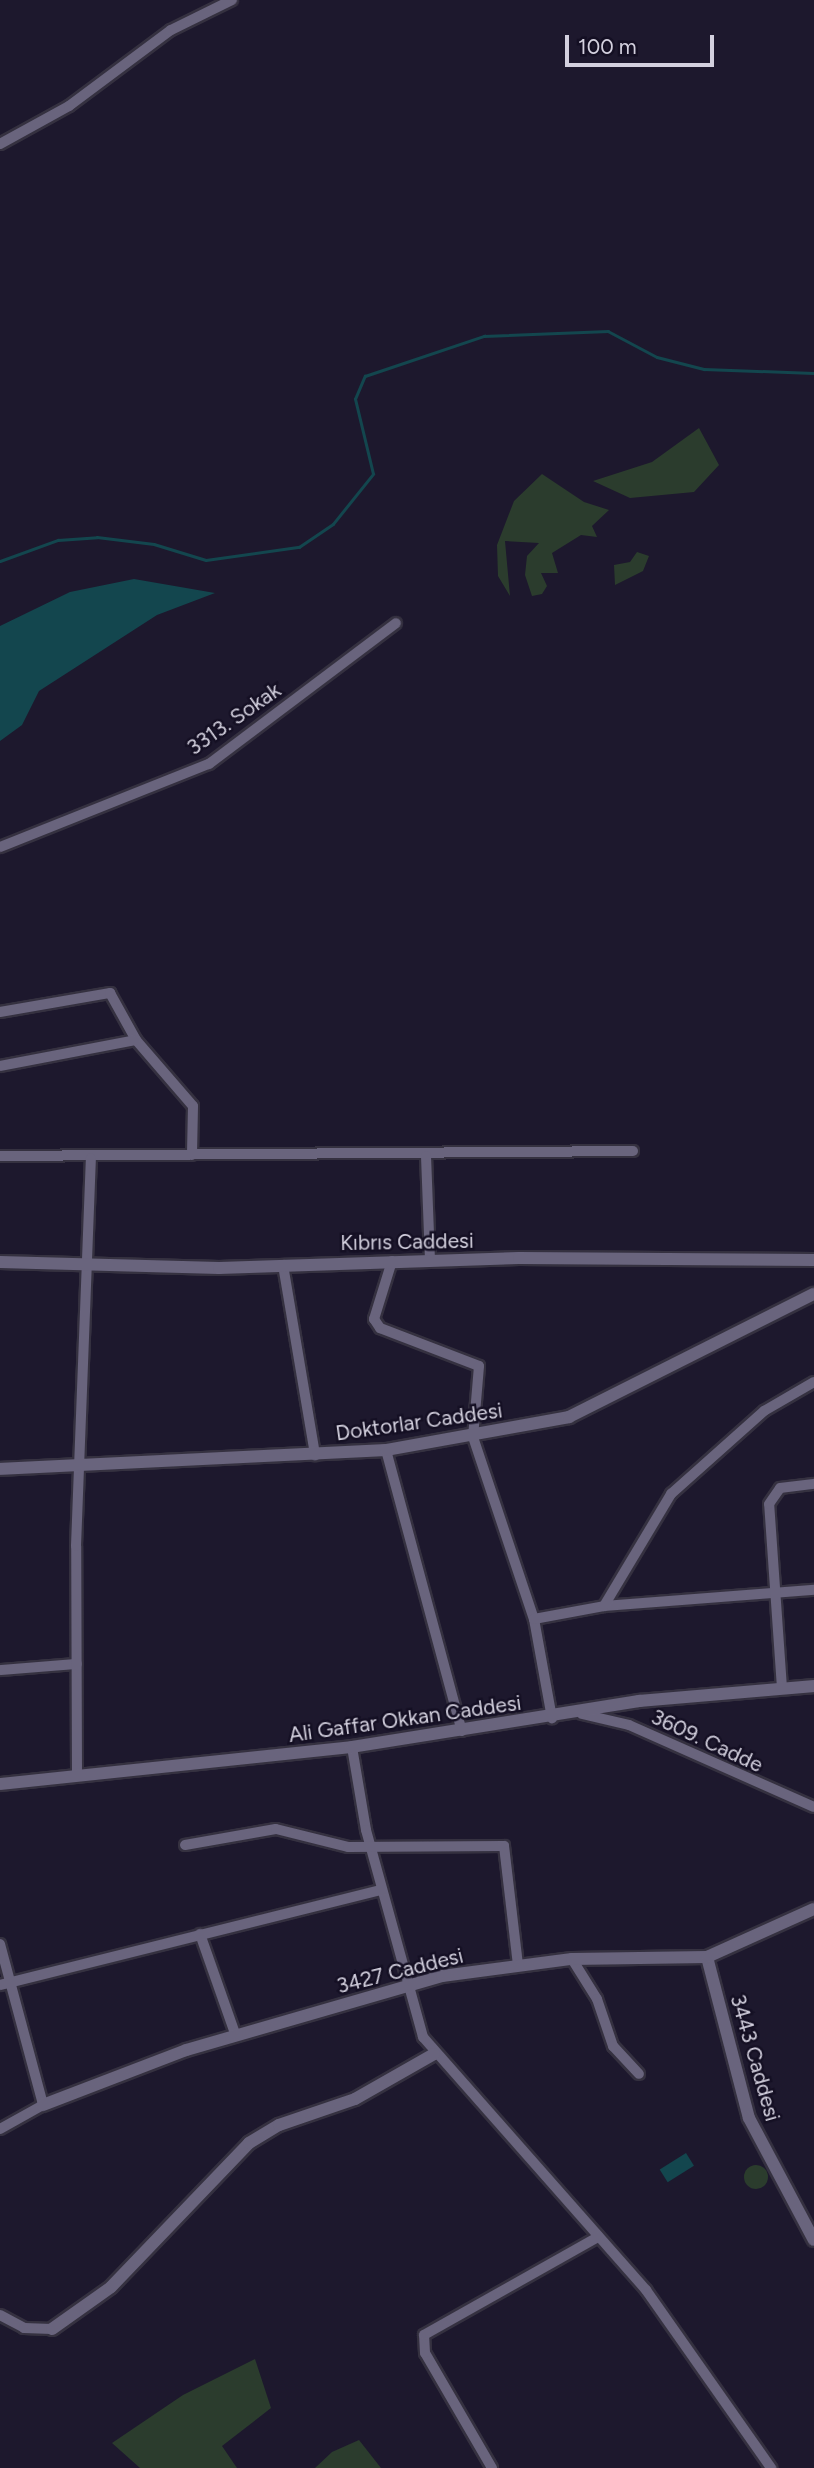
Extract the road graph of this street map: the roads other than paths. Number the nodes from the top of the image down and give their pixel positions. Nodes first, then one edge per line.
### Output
1 (232, 0) edge
2 (0, 144) edge
3 (396, 623) dead end
4 (0, 847) edge
5 (0, 1012) edge
6 (136, 1040) junction
7 (0, 1066) edge
8 (634, 1151) dead end
9 (192, 1155) junction
10 (0, 1156) edge
11 (426, 1156) junction
12 (91, 1158) junction
13 (430, 1260) junction
14 (814, 1260) edge
15 (392, 1261) junction
16 (0, 1262) edge
17 (283, 1265) junction
18 (85, 1266) junction
19 (814, 1294) edge
20 (814, 1382) edge
21 (473, 1437) junction
22 (386, 1450) junction
23 (315, 1455) junction
24 (0, 1469) edge
25 (78, 1469) junction
26 (814, 1484) edge
27 (814, 1590) edge
28 (776, 1593) junction
29 (604, 1606) junction
30 (534, 1619) junction
31 (78, 1664) junction
32 (0, 1670) edge
33 (814, 1686) edge
34 (782, 1688) junction
35 (582, 1714) junction
36 (552, 1718) junction
37 (461, 1731) junction
38 (352, 1747) junction
39 (78, 1776) junction
40 (0, 1784) edge
41 (814, 1807) edge
42 (185, 1845) dead end
43 (370, 1847) junction
44 (381, 1890) junction
45 (814, 1909) edge
46 (200, 1934) junction
47 (0, 1944) edge
48 (707, 1957) junction
49 (572, 1959) junction
50 (518, 1966) junction
51 (5, 1983) edge
52 (408, 1986) junction
53 (236, 2036) junction
54 (434, 2054) junction
55 (639, 2074) dead end
56 (43, 2105) junction
57 (0, 2129) edge
58 (598, 2237) junction
59 (814, 2240) edge
60 (0, 2315) edge
61 (51, 2329) joint
62 (492, 2468) edge
63 (771, 2468) edge

1 - 2 street
3 - 4 street, 3313. Sokak
5 - 6 street
6 - 7 street
6 - 9 street
8 - 11 street
9 - 11 street
9 - 12 street
10 - 12 street
11 - 13 street
12 - 18 street
13 - 14 street, Kıbrıs Caddesi
13 - 15 street, Kıbrıs Caddesi
15 - 17 street, Kıbrıs Caddesi
15 - 21 street
16 - 18 street, Kıbrıs Caddesi
17 - 18 street, Kıbrıs Caddesi
17 - 23 street
18 - 25 street
19 - 21 street, Doktorlar Caddesi
20 - 29 street
21 - 22 street, Doktorlar Caddesi
21 - 30 street
22 - 23 street, Doktorlar Caddesi
22 - 37 street
23 - 25 street, Doktorlar Caddesi
24 - 25 street, Doktorlar Caddesi
25 - 31 street
26 - 28 street
27 - 28 street
28 - 29 street
28 - 34 street
29 - 30 street
30 - 36 street
31 - 32 street
31 - 39 street
33 - 34 street, Ali Gaffar Okkan Caddesi
34 - 35 street, Ali Gaffar Okkan Caddesi
35 - 36 street, Ali Gaffar Okkan Caddesi
35 - 41 street, 3609. Cadde
36 - 37 street, Ali Gaffar Okkan Caddesi
37 - 38 street, Ali Gaffar Okkan Caddesi
38 - 39 street, Ali Gaffar Okkan Caddesi
38 - 43 street
39 - 40 street, Ali Gaffar Okkan Caddesi
42 - 43 street
43 - 44 street
43 - 50 street
44 - 46 street
44 - 52 street
45 - 48 street, 3427 Caddesi
46 - 51 street
46 - 53 street
47 - 51 street
48 - 49 street, 3427 Caddesi
48 - 59 street, 3443 Caddesi
49 - 50 street, 3427 Caddesi
49 - 55 street
50 - 52 street, 3427 Caddesi
51 - 56 street
52 - 53 street, 3427 Caddesi
52 - 54 street
53 - 56 street, 3427 Caddesi
54 - 58 street
54 - 61 street
56 - 57 street
58 - 62 street
58 - 63 street
60 - 61 street

